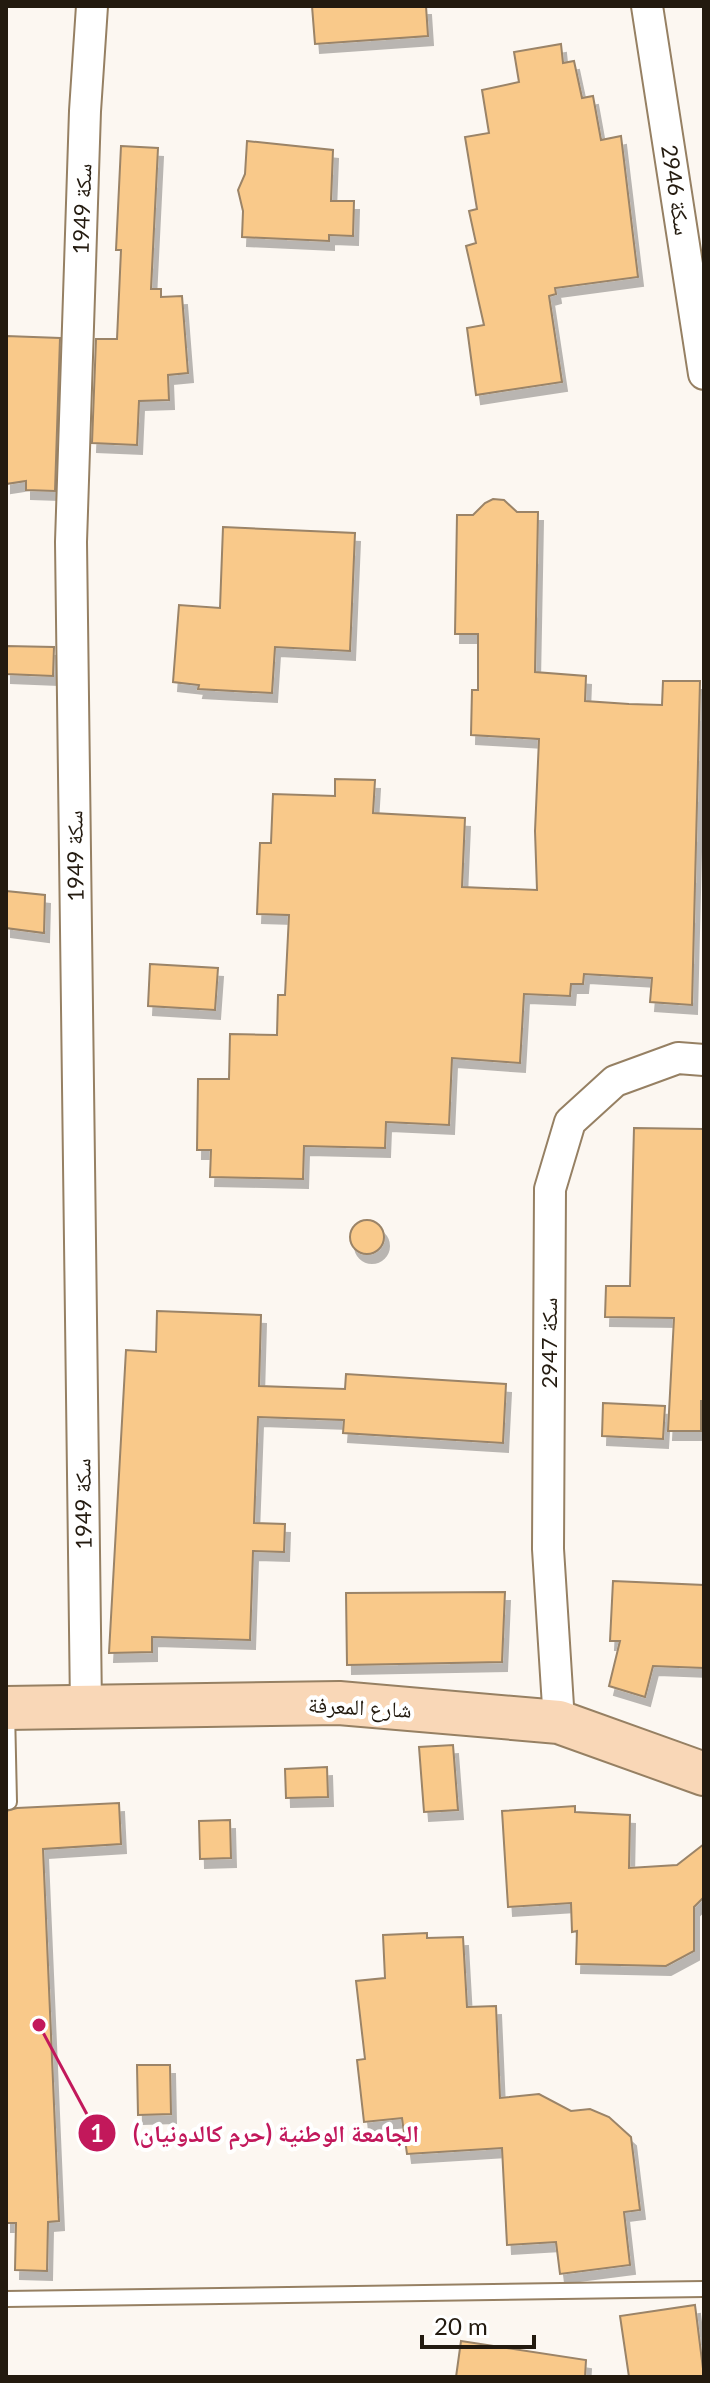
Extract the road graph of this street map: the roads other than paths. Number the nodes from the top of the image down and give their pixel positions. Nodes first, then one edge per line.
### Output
1 (92, 6) edge
2 (647, 6) edge
3 (704, 374) edge
4 (704, 1060) edge
5 (86, 1707) junction
6 (559, 1722) junction
7 (7, 1724) edge
8 (704, 1774) edge
9 (9, 1802) dead end
10 (704, 2289) edge
11 (6, 2299) edge

1 - 5 street, سكة 1949
2 - 3 street, سكة 2946
4 - 6 street, سكة 2947
5 - 6 street, شارع المعرفة
5 - 7 street, شارع المعرفة
6 - 8 street, شارع المعرفة
7 - 9 lane
10 - 11 lane

